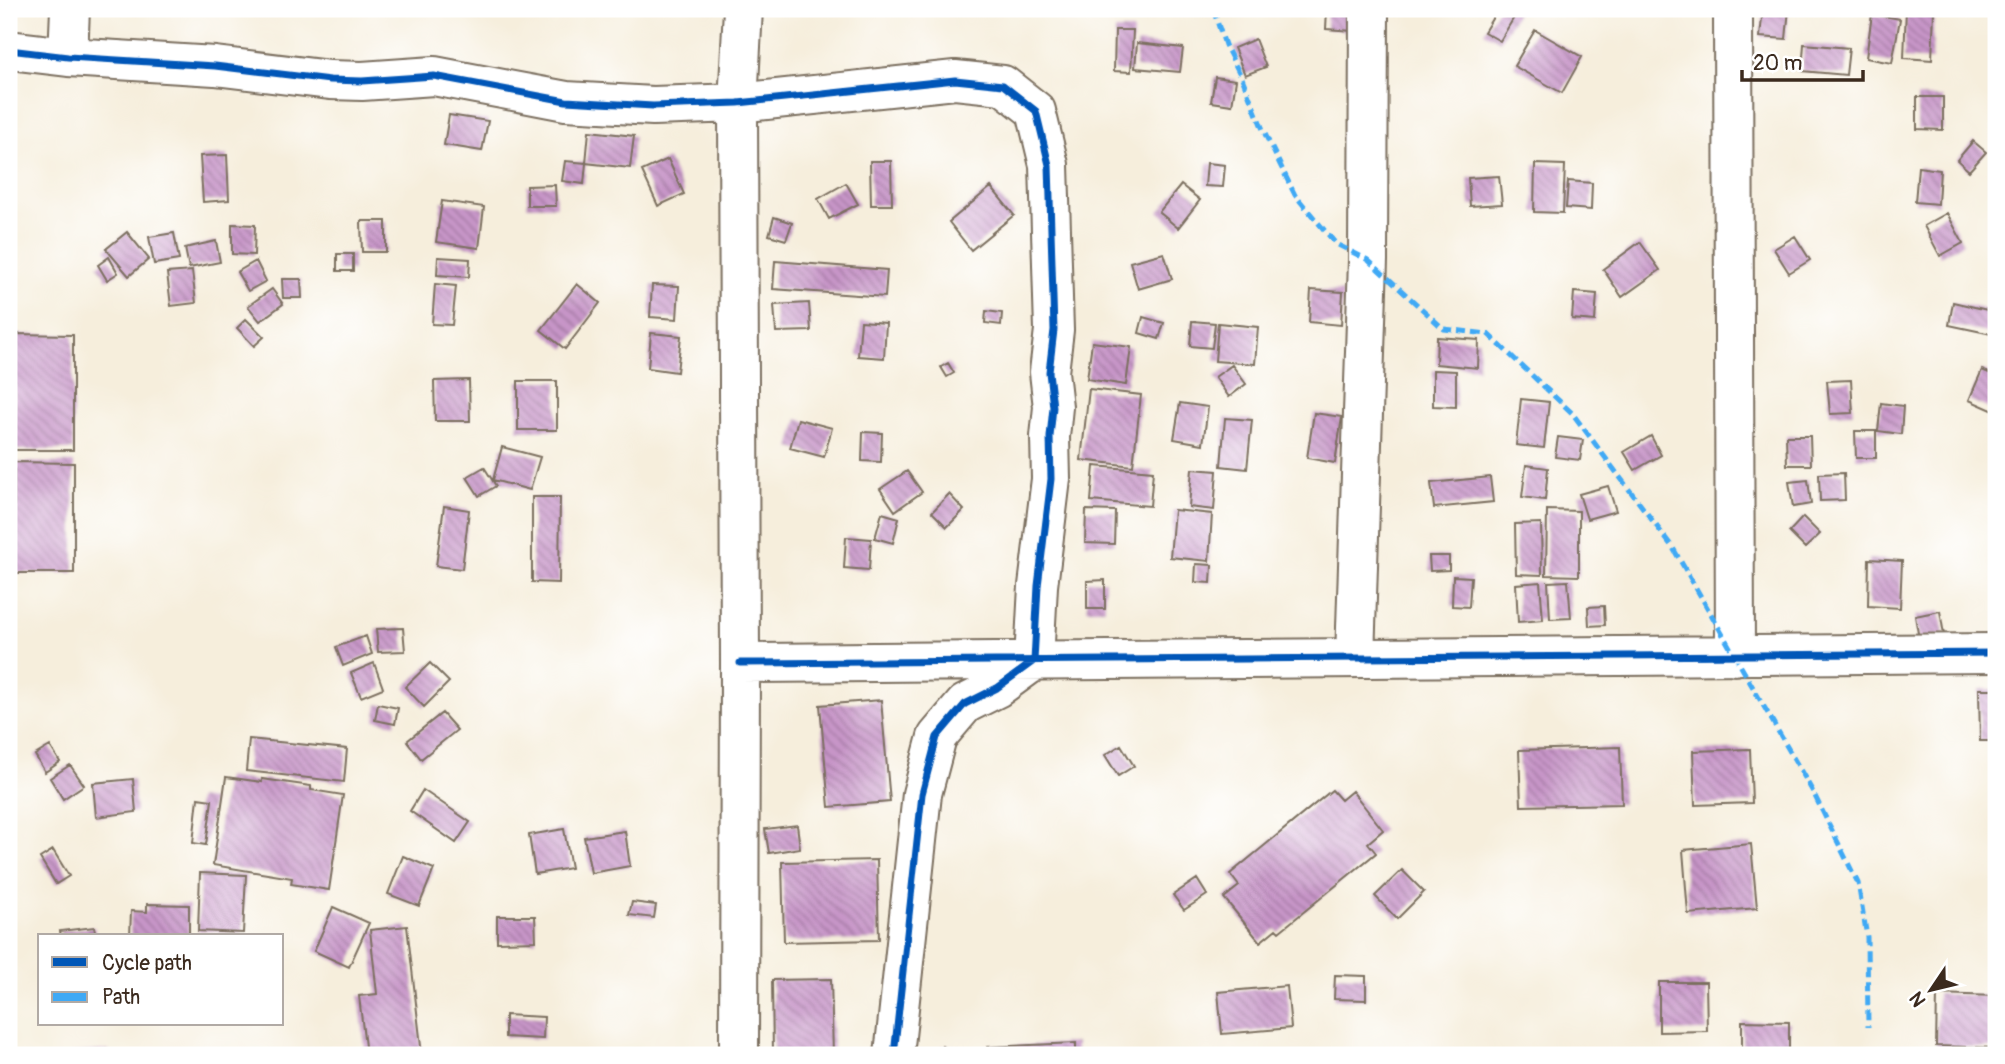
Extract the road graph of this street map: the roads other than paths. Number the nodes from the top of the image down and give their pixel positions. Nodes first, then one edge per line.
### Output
1 (70, 9) edge
2 (743, 9) edge
3 (1369, 9) edge
4 (1733, 9) edge
5 (9, 50) edge
6 (68, 57) junction
7 (738, 103) junction
8 (1996, 653) edge
9 (1735, 656) junction
10 (1354, 658) junction
11 (1034, 661) junction
12 (740, 663) junction
13 (739, 1055) edge
14 (894, 1055) edge

1 - 6 street
2 - 7 street
3 - 10 street
4 - 9 street
5 - 6 street
6 - 7 street
7 - 11 street
7 - 12 street
8 - 9 street
9 - 10 street
10 - 11 street
11 - 12 street
11 - 14 street
12 - 13 street

